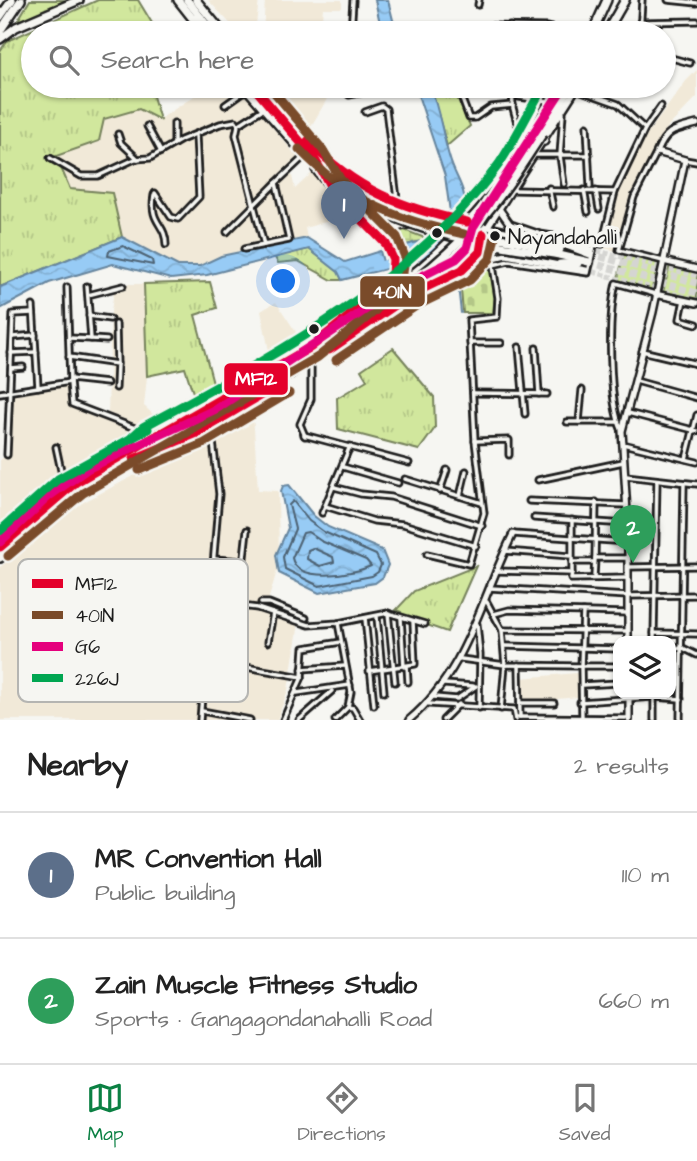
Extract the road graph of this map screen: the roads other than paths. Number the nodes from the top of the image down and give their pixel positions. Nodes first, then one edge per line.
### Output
1 (12, 0) edge
2 (21, 0) edge
3 (79, 0) edge
4 (178, 0) edge
5 (187, 0) edge
6 (196, 0) edge
7 (353, 0) edge
8 (625, 0) edge
9 (642, 0) edge
10 (667, 0) edge
11 (604, 1) edge
12 (690, 1) edge
13 (697, 3) edge
14 (0, 17) edge
15 (197, 18) junction
16 (697, 20) edge
17 (30, 21) edge
18 (198, 21) edge
19 (200, 21) edge
20 (213, 21) edge
21 (352, 21) edge
22 (596, 21) edge
23 (613, 21) edge
24 (640, 21) edge
25 (668, 21) edge
26 (21, 25) edge
27 (0, 32) edge
28 (0, 39) edge
29 (676, 59) edge
30 (690, 63) dead end
31 (234, 98) edge
32 (254, 98) edge
33 (261, 98) edge
34 (273, 98) edge
35 (462, 98) edge
36 (513, 98) edge
37 (526, 98) edge
38 (550, 98) edge
39 (554, 98) edge
40 (567, 98) edge
41 (603, 98) edge
42 (548, 101) junction
43 (225, 105) dead end
44 (269, 105) junction
45 (513, 105) junction
46 (661, 106) dead end
47 (561, 107) junction
48 (261, 110) junction
49 (365, 112) dead end
50 (174, 123) dead end
51 (697, 124) edge
52 (238, 125) junction
53 (147, 126) dead end
54 (587, 126) dead end
55 (645, 129) junction
56 (118, 134) dead end
57 (196, 135) junction
58 (539, 135) junction
59 (174, 144) junction
60 (524, 149) junction
61 (161, 152) junction
62 (657, 152) junction
63 (312, 153) junction
64 (589, 155) junction
65 (535, 156) junction
66 (560, 156) junction
67 (50, 158) dead end
68 (138, 159) junction
69 (685, 160) junction
70 (697, 162) edge
71 (276, 183) junction
72 (564, 184) dead end
73 (590, 187) dead end
74 (549, 188) junction
75 (333, 190) junction
76 (513, 190) junction
77 (584, 190) junction
78 (596, 191) junction
79 (615, 192) junction
80 (254, 204) junction
81 (398, 207) junction
82 (553, 207) dead end
83 (599, 209) dead end
84 (500, 210) junction
85 (588, 212) dead end
86 (440, 220) junction
87 (506, 222) junction
88 (461, 224) junction
89 (391, 225) junction
90 (489, 225) junction
91 (227, 232) dead end
92 (483, 234) junction
93 (528, 236) junction
94 (595, 242) junction
95 (166, 245) dead end
96 (264, 245) junction
97 (244, 249) dead end
98 (560, 253) junction
99 (491, 257) junction
100 (663, 261) junction
101 (424, 265) junction
102 (493, 265) junction
103 (697, 268) edge
104 (463, 270) junction
105 (439, 281) junction
106 (87, 286) dead end
107 (123, 286) dead end
108 (67, 287) dead end
109 (88, 295) junction
110 (655, 295) junction
111 (684, 300) junction
112 (697, 303) edge
113 (33, 306) dead end
114 (33, 313) junction
115 (89, 316) junction
116 (110, 319) dead end
117 (116, 324) dead end
118 (697, 324) edge
119 (338, 326) junction
120 (35, 335) junction
121 (12, 337) junction
122 (68, 338) junction
123 (91, 339) junction
124 (107, 340) dead end
125 (501, 343) dead end
126 (470, 344) junction
127 (519, 347) dead end
128 (536, 348) dead end
129 (642, 351) junction
130 (36, 352) junction
131 (12, 353) junction
132 (69, 356) junction
133 (311, 362) junction
134 (117, 364) junction
135 (697, 364) edge
136 (23, 366) dead end
137 (11, 368) junction
138 (70, 380) junction
139 (636, 382) junction
140 (107, 383) dead end
141 (38, 387) junction
142 (116, 388) dead end
143 (582, 390) dead end
144 (9, 392) junction
145 (0, 393) edge
146 (472, 393) junction
147 (523, 393) junction
148 (539, 394) junction
149 (547, 394) dead end
150 (241, 397) junction
151 (697, 398) edge
152 (628, 413) junction
153 (525, 414) dead end
154 (697, 415) edge
155 (567, 422) dead end
156 (579, 422) junction
157 (618, 422) junction
158 (211, 424) junction
159 (622, 431) junction
160 (695, 431) edge
161 (154, 438) junction
162 (475, 441) junction
163 (623, 444) junction
164 (350, 446) junction
165 (56, 447) dead end
166 (148, 452) junction
167 (7, 455) dead end
168 (509, 455) dead end
169 (685, 459) junction
170 (625, 461) junction
171 (697, 462) edge
172 (409, 464) dead end
173 (343, 467) junction
174 (447, 470) dead end
175 (466, 471) dead end
176 (625, 476) junction
177 (405, 479) dead end
178 (538, 480) dead end
179 (657, 480) junction
180 (398, 483) dead end
181 (684, 483) junction
182 (697, 484) edge
183 (334, 487) junction
184 (65, 489) junction
185 (440, 491) junction
186 (460, 496) junction
187 (529, 500) dead end
188 (596, 502) junction
189 (482, 503) junction
190 (626, 505) junction
191 (325, 506) junction
192 (321, 513) dead end
193 (534, 517) dead end
194 (572, 520) junction
195 (595, 521) junction
196 (627, 524) junction
197 (482, 526) junction
198 (247, 530) dead end
199 (513, 534) joint
200 (572, 539) junction
201 (595, 540) junction
202 (627, 542) junction
203 (476, 546) junction
204 (0, 547) edge
205 (505, 551) junction
206 (427, 554) dead end
207 (571, 556) junction
208 (0, 558) edge
209 (628, 558) junction
210 (214, 559) edge
211 (243, 559) edge
212 (594, 560) junction
213 (572, 562) junction
214 (681, 565) junction
215 (697, 566) edge
216 (628, 567) junction
217 (655, 567) junction
218 (496, 571) junction
219 (572, 573) junction
220 (594, 578) junction
221 (628, 578) junction
222 (490, 588) junction
223 (654, 595) junction
224 (683, 595) junction
225 (697, 595) edge
226 (628, 596) junction
227 (486, 602) junction
228 (261, 603) dead end
229 (248, 609) edge
230 (583, 612) junction
231 (273, 613) junction
232 (388, 613) junction
233 (629, 613) junction
234 (494, 614) junction
235 (377, 617) junction
236 (306, 618) dead end
237 (365, 618) junction
238 (401, 618) junction
239 (413, 621) junction
240 (338, 623) junction
241 (425, 624) dead end
242 (477, 624) junction
243 (502, 630) junction
244 (582, 631) junction
245 (628, 631) junction
246 (654, 633) joint
247 (683, 634) junction
248 (697, 634) edge
249 (628, 636) edge
250 (268, 642) dead end
251 (341, 642) junction
252 (505, 646) junction
253 (683, 648) junction
254 (581, 649) junction
255 (613, 649) edge
256 (676, 649) edge
257 (697, 655) edge
258 (461, 659) junction
259 (480, 662) junction
260 (505, 665) junction
261 (519, 665) junction
262 (345, 666) junction
263 (405, 666) junction
264 (581, 666) junction
265 (613, 666) edge
266 (248, 667) edge
267 (394, 667) junction
268 (302, 669) junction
269 (381, 670) junction
270 (369, 671) junction
271 (302, 677) junction
272 (395, 682) dead end
273 (408, 682) dead end
274 (613, 683) edge
275 (444, 684) junction
276 (350, 685) junction
277 (581, 685) junction
278 (477, 686) junction
279 (334, 690) junction
280 (384, 692) dead end
281 (297, 693) junction
282 (434, 697) junction
283 (613, 698) edge
284 (676, 698) edge
285 (629, 699) edge
286 (654, 699) edge
287 (681, 699) junction
288 (203, 702) edge
289 (580, 702) junction
290 (520, 703) junction
291 (554, 703) dead end
292 (429, 704) junction
293 (459, 704) junction
294 (374, 705) dead end
295 (348, 707) junction
296 (478, 708) junction
297 (501, 709) junction
298 (202, 711) junction
299 (518, 718) edge
300 (336, 719) edge
301 (582, 719) edge
302 (629, 719) edge
303 (200, 720) edge
304 (250, 720) edge
305 (284, 720) edge
306 (299, 720) edge
307 (360, 720) edge
308 (409, 720) edge
309 (443, 720) edge
310 (654, 720) edge
311 (680, 720) edge

1 - 14 highway
2 - 27 highway
3 - 17 highway
4 - 15 highway
5 - 15 highway
6 - 20 highway
7 - 21 street
8 - 23 highway
9 - 24 street
10 - 12 street
11 - 22 highway
12 - 13 street
15 - 18 street
15 - 19 highway
16 - 25 street
26 - 28 highway
29 - 30 street
31 - 43 street
32 - 48 street
33 - 44 highway
34 - 63 highway
35 - 45 street
36 - 45 street
37 - 42 street
38 - 42 street
39 - 58 highway
40 - 47 highway
41 - 55 street
42 - 58 street
44 - 48 street
44 - 63 highway
45 - 60 street
46 - 55 street
47 - 58 highway
47 - 66 street
48 - 52 street
48 - 63 street
49 - 81 street
50 - 59 street
51 - 62 street
52 - 57 street
52 - 80 street
53 - 61 street
54 - 64 street
55 - 79 street
56 - 68 street
57 - 59 street
57 - 95 street
58 - 60 street
58 - 65 street
58 - 150 highway, bridge
59 - 61 street
60 - 65 street
60 - 88 street
61 - 68 street
62 - 69 street
62 - 100 street
63 - 71 street
63 - 75 highway
63 - 81 street
63 - 98 highway, bridge
64 - 66 street
64 - 73 street
65 - 66 street
65 - 76 street
66 - 72 street
67 - 68 street
69 - 70 street
69 - 100 street
71 - 80 street
71 - 96 street
74 - 76 street
74 - 77 street
74 - 82 street
75 - 89 highway
75 - 119 highway
76 - 84 street
77 - 78 street
77 - 85 street
78 - 79 street
78 - 83 street
79 - 94 street
80 - 91 street
80 - 96 street
81 - 86 street
81 - 89 street
84 - 87 street
84 - 90 street
86 - 88 highway, bridge
86 - 89 highway
87 - 93 street
87 - 94 street
88 - 90 street
88 - 92 highway
88 - 101 street
90 - 92 street
90 - 93 street
92 - 104 street
93 - 98 street
94 - 102 street
96 - 97 street
98 - 98 highway
98 - 99 street
99 - 102 street
99 - 104 street
100 - 103 street
100 - 110 street
101 - 105 street
101 - 119 street
102 - 126 street
104 - 105 street
105 - 133 street
106 - 109 street
107 - 109 street
108 - 122 street
109 - 115 street
110 - 111 street
110 - 129 street
110 - 157 street
111 - 112 street
111 - 118 street
113 - 114 street
114 - 120 street
114 - 121 street
115 - 116 street
115 - 123 street
117 - 134 street
119 - 161 street
120 - 121 street
120 - 130 street
121 - 131 street
122 - 123 street
122 - 132 street
123 - 124 street
125 - 126 street
126 - 146 street
127 - 147 street
128 - 148 street
129 - 135 street
129 - 139 street
130 - 131 street
130 - 141 street
131 - 137 street
132 - 134 street
132 - 138 street
133 - 158 street
133 - 164 street
134 - 142 street
136 - 137 street
137 - 144 street
138 - 140 street
138 - 141 street
138 - 161 street
139 - 151 street
139 - 152 street
141 - 144 street
143 - 156 street
144 - 145 street
144 - 167 street
146 - 147 street
146 - 162 street
147 - 148 street
147 - 153 street
148 - 149 street
150 - 161 highway
150 - 166 highway
152 - 159 street
152 - 160 street
154 - 160 street
155 - 156 street
156 - 157 street
157 - 159 street
158 - 166 street
158 - 210 street
159 - 163 street
160 - 169 street
161 - 184 highway
162 - 168 street
162 - 189 street
163 - 169 street
163 - 170 street
164 - 172 street
164 - 173 street
165 - 184 street
166 - 208 highway
169 - 171 street
170 - 176 street
170 - 178 street
173 - 180 street
173 - 183 street
174 - 185 street
175 - 186 street
176 - 179 street
176 - 190 street
177 - 185 street
179 - 181 street
179 - 217 street
181 - 182 street
181 - 214 street
183 - 191 street
183 - 197 street
184 - 204 highway
185 - 186 street
186 - 189 street
187 - 188 street
188 - 190 street
188 - 195 street
189 - 197 street
190 - 196 street
191 - 192 street
191 - 203 street
193 - 194 street
194 - 195 street
194 - 200 street
195 - 196 street
195 - 201 street
196 - 202 street
197 - 203 street
198 - 211 street
199 - 200 street
199 - 205 street
200 - 201 street
200 - 207 street
201 - 202 street
201 - 212 street
202 - 209 street
203 - 206 street
205 - 207 street
205 - 218 street
207 - 213 street
209 - 212 street
209 - 216 street
212 - 213 street
212 - 220 street
213 - 219 street
214 - 215 street
214 - 217 street
214 - 224 street
216 - 217 street
216 - 221 street
217 - 223 street
218 - 219 street
218 - 222 street
219 - 220 street
220 - 221 street
221 - 226 street
222 - 226 street
222 - 227 street
223 - 224 street
223 - 226 street
223 - 246 street
224 - 225 street
224 - 247 street
226 - 233 street
227 - 234 street
227 - 242 street
228 - 236 street
229 - 231 street
230 - 233 street
230 - 234 street
230 - 244 street
231 - 240 street
231 - 250 street
232 - 235 street
232 - 238 street
232 - 267 street
233 - 245 street
234 - 243 street
235 - 237 street
235 - 269 street
237 - 240 street
237 - 270 street
238 - 239 street
238 - 263 street
239 - 241 street
239 - 263 street
240 - 251 street
242 - 258 street
242 - 259 street
243 - 244 street
243 - 252 street
244 - 245 street
244 - 254 street
245 - 249 street
246 - 247 street
247 - 248 street
247 - 253 street
251 - 262 street
251 - 268 street
252 - 254 street
252 - 260 street
253 - 256 street
253 - 257 street
253 - 287 street
254 - 255 street
254 - 264 street
258 - 259 street
258 - 275 street
259 - 260 street
259 - 278 street
260 - 261 street
260 - 297 street
261 - 264 street
261 - 290 street
262 - 268 street
262 - 276 street
263 - 267 street
263 - 273 street
264 - 265 street
264 - 277 street
266 - 271 street
267 - 269 street
267 - 272 street
268 - 271 street
269 - 270 street
269 - 280 street
270 - 294 street
271 - 281 street
274 - 277 street
275 - 278 street
275 - 282 street
276 - 279 street
276 - 295 street
277 - 289 street
278 - 282 street
278 - 296 street
279 - 281 street
279 - 306 street
281 - 305 street
282 - 292 street
283 - 289 street
284 - 287 street
285 - 302 street
286 - 310 street
287 - 311 street
288 - 298 street
289 - 301 street
290 - 291 street
290 - 299 street
292 - 293 street
292 - 308 street
293 - 296 street
293 - 309 street
295 - 300 street
295 - 307 street
296 - 297 street
297 - 299 street
298 - 303 street
298 - 304 street
299 - 301 street
301 - 302 street

